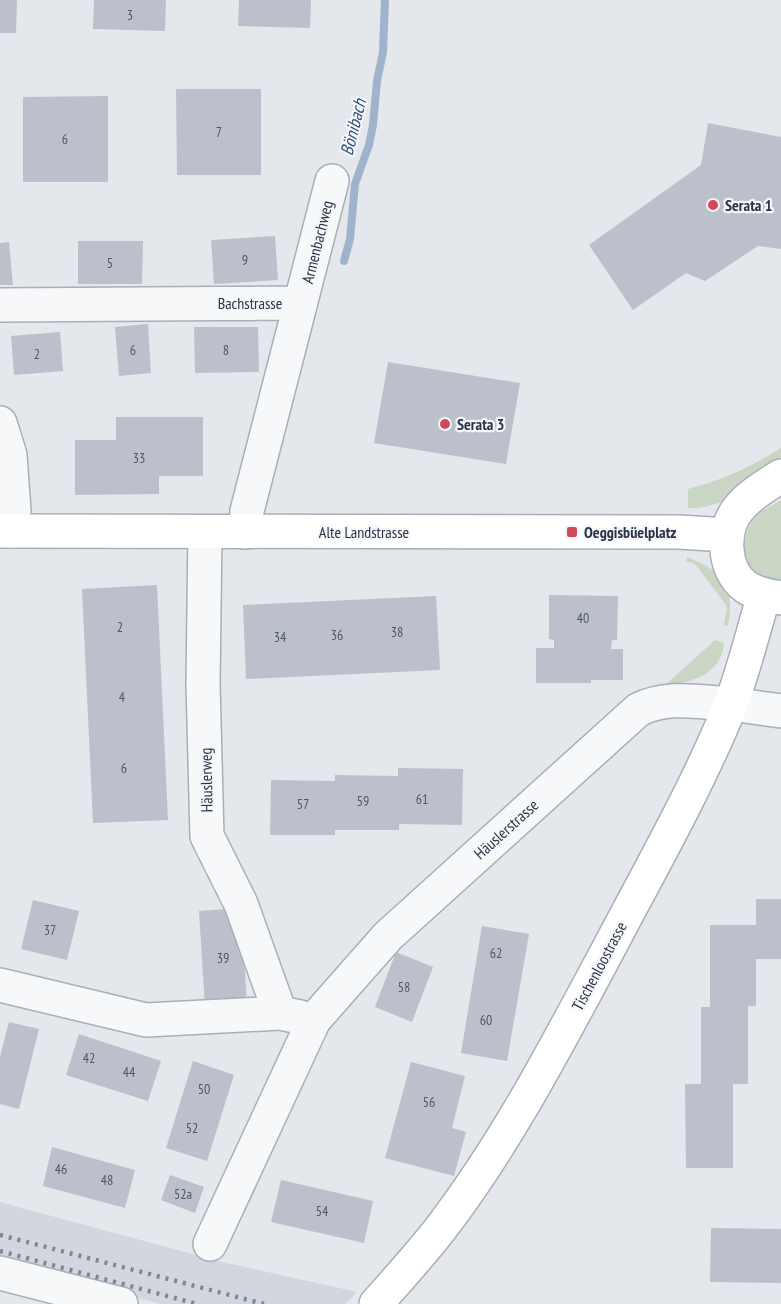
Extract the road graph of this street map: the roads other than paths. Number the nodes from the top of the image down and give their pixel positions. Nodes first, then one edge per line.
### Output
1 (332, 181) dead end
2 (300, 303) junction
3 (0, 305) edge
4 (0, 423) edge
5 (781, 476) edge
6 (7, 531) edge
7 (205, 532) junction
8 (245, 532) junction
9 (727, 536) junction
10 (773, 597) edge
11 (731, 704) junction
12 (781, 711) edge
13 (0, 986) edge
14 (280, 1013) junction
15 (314, 1020) junction
16 (210, 1244) dead end
17 (0, 1273) edge
18 (121, 1304) edge
19 (376, 1304) edge

1 - 2 street, Armenbachweg
2 - 3 street, Bachstrasse
2 - 8 street, Bachstrasse
4 - 6 street
5 - 9 main road
6 - 7 main road, Alte Landstrasse
7 - 8 main road, Alte Landstrasse
7 - 14 street, Häuslerweg
8 - 9 main road, Alte Landstrasse
9 - 10 main road
10 - 11 main road, Tischenloostrasse
11 - 12 street, Häuslerstrasse
11 - 15 street, Häuslerstrasse
11 - 19 main road, Tischenloostrasse
13 - 14 street
14 - 15 street
15 - 16 street, Häuslerstrasse
17 - 18 street

